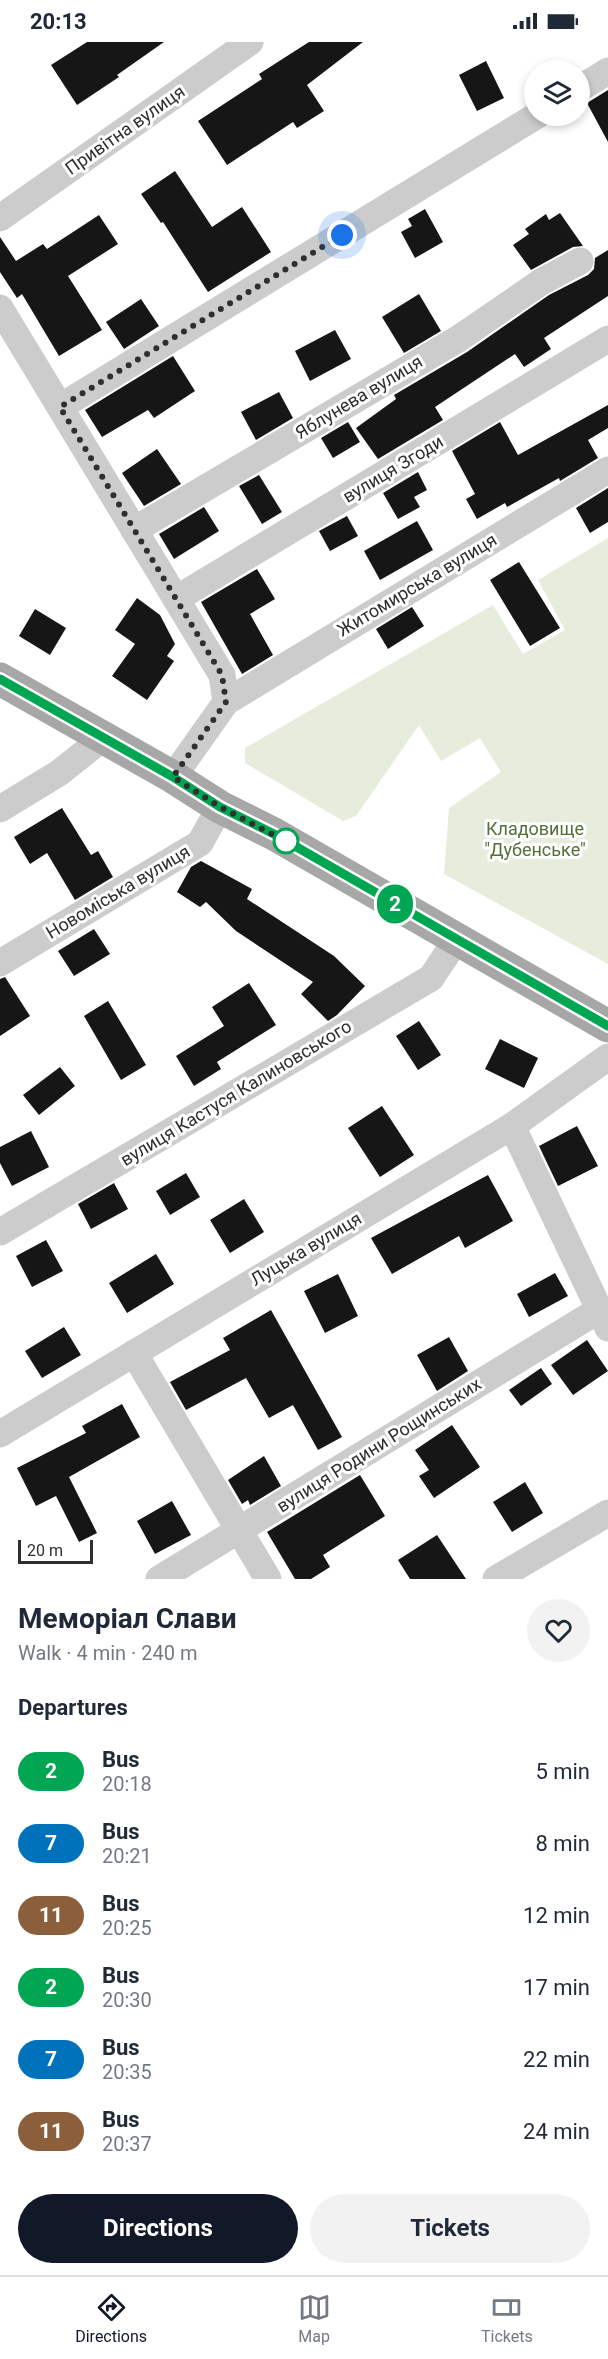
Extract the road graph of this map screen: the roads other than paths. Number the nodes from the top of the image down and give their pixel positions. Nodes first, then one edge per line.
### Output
1 (250, 42) edge
2 (608, 71) edge
3 (590, 82) edge
4 (524, 123) edge
5 (0, 218) edge
6 (580, 261) dead end
7 (0, 308) edge
8 (608, 339) edge
9 (60, 407) junction
10 (608, 470) edge
11 (135, 530) junction
12 (176, 599) junction
13 (0, 679) edge
14 (226, 702) junction
15 (102, 738) junction
16 (173, 777) junction
17 (220, 807) junction
18 (0, 809) edge
19 (457, 939) junction
20 (0, 963) edge
21 (608, 1026) edge
22 (608, 1057) edge
23 (512, 1126) junction
24 (0, 1232) edge
25 (604, 1319) edge
26 (134, 1353) junction
27 (0, 1434) edge
28 (608, 1513) edge
29 (240, 1530) junction
30 (159, 1579) edge
31 (268, 1579) edge
32 (496, 1579) edge

1 - 5 street, Привітна вулиця
2 - 3 street
4 - 9 street
6 - 11 street, Яблунева вулиця
7 - 9 street
8 - 12 street, вулиця Згоди
9 - 11 street
10 - 14 street, Житомирська вулиця
11 - 12 street
12 - 14 street
13 - 15 main road
14 - 16 street
15 - 16 main road
15 - 18 street
16 - 17 main road
17 - 19 main road
17 - 20 street, Новоміська вулиця
19 - 21 main road
19 - 24 street, вулиця Кастуся Калиновського
22 - 23 street, Луцька вулиця
23 - 25 street
23 - 26 street, Луцька вулиця
25 - 29 street, вулиця Родини Рощинських
26 - 27 street, Луцька вулиця
26 - 29 street
28 - 32 street
29 - 30 street, вулиця Родини Рощинських
29 - 31 street

